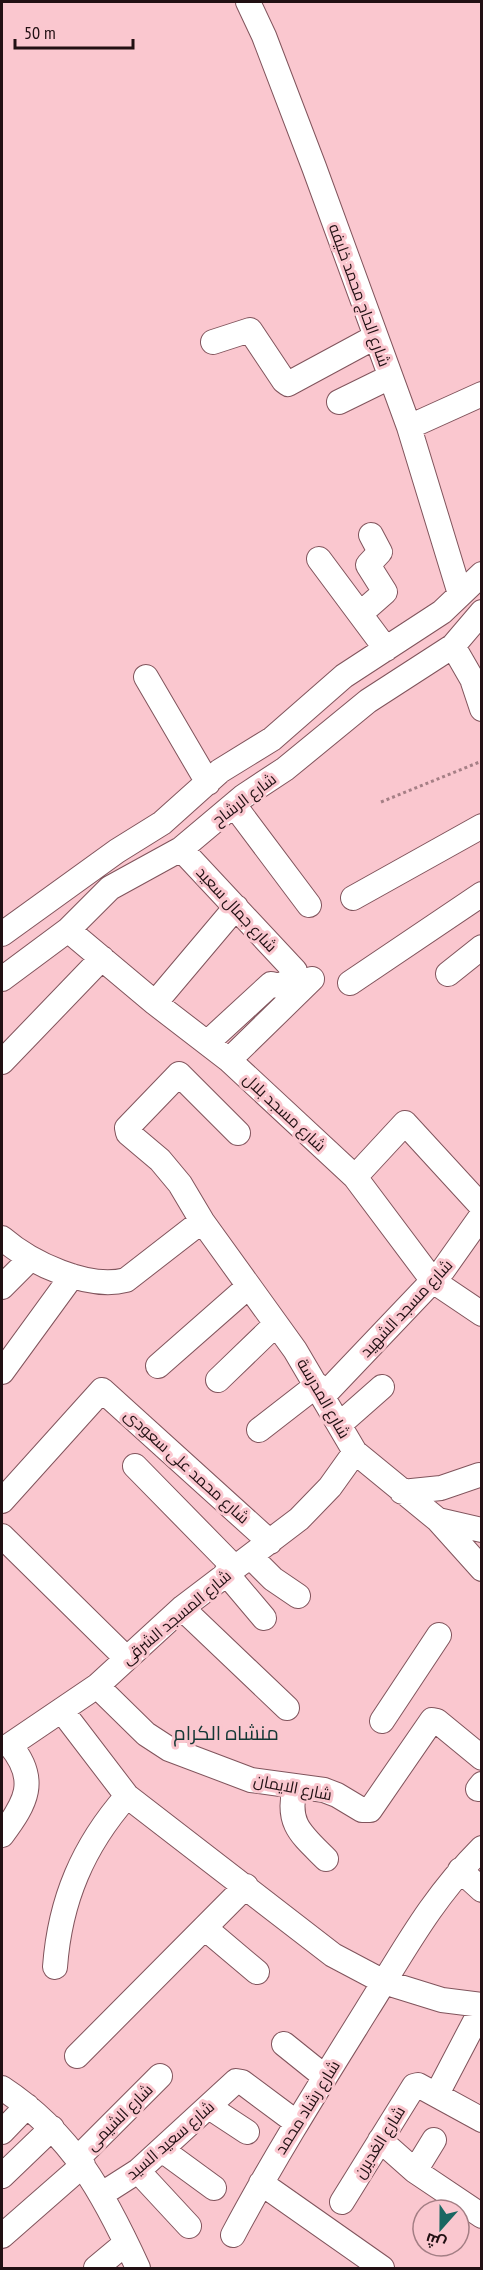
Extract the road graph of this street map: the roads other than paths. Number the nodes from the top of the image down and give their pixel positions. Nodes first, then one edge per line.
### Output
1 (248, 2) edge
2 (375, 337) junction
3 (213, 342) dead end
4 (390, 377) junction
5 (482, 394) edge
6 (339, 402) dead end
7 (409, 427) junction
8 (371, 535) dead end
9 (319, 559) dead end
10 (482, 574) edge
11 (460, 594) junction
12 (482, 612) edge
13 (360, 614) junction
14 (453, 630) junction
15 (386, 649) junction
16 (146, 677) dead end
17 (477, 680) edge
18 (482, 709) edge
19 (228, 787) junction
20 (482, 826) edge
21 (181, 849) junction
22 (482, 894) edge
23 (353, 898) dead end
24 (309, 905) dead end
25 (236, 907) junction
26 (68, 930) junction
27 (2, 934) edge
28 (482, 947) edge
29 (102, 958) junction
30 (303, 974) junction
31 (448, 974) dead end
32 (2, 979) edge
33 (351, 983) dead end
34 (155, 1003) junction
35 (207, 1042) junction
36 (229, 1060) junction
37 (2, 1062) edge
38 (238, 1133) dead end
39 (355, 1177) junction
40 (482, 1207) edge
41 (482, 1215) edge
42 (202, 1221) junction
43 (2, 1238) edge
44 (30, 1259) junction
45 (72, 1276) junction
46 (433, 1281) junction
47 (249, 1286) junction
48 (2, 1287) edge
49 (482, 1314) edge
50 (276, 1324) junction
51 (158, 1366) dead end
52 (2, 1372) edge
53 (218, 1380) dead end
54 (382, 1387) dead end
55 (320, 1390) junction
56 (340, 1424) junction
57 (259, 1430) dead end
58 (355, 1452) junction
59 (135, 1466) dead end
60 (478, 1476) dead end
61 (402, 1492) junction
62 (2, 1501) edge
63 (438, 1520) junction
64 (482, 1530) edge
65 (2, 1536) edge
66 (270, 1542) junction
67 (237, 1566) junction
68 (482, 1569) edge
69 (298, 1596) dead end
70 (182, 1608) junction
71 (264, 1618) dead end
72 (439, 1635) dead end
73 (126, 1658) junction
74 (96, 1686) junction
75 (399, 1695) junction
76 (287, 1708) dead end
77 (62, 1711) junction
78 (433, 1719) junction
79 (382, 1721) dead end
80 (6, 1744) edge
81 (477, 1746) edge
82 (295, 1787) junction
83 (126, 1796) junction
84 (2, 1835) edge
85 (482, 1848) edge
86 (326, 1859) dead end
87 (460, 1870) junction
88 (246, 1886) junction
89 (482, 1890) edge
90 (206, 1929) junction
91 (55, 1967) dead end
92 (257, 1972) dead end
93 (384, 1982) junction
94 (482, 2007) edge
95 (284, 2044) dead end
96 (77, 2056) dead end
97 (160, 2076) dead end
98 (325, 2077) junction
99 (2, 2088) edge
100 (427, 2090) junction
101 (27, 2106) junction
102 (209, 2107) junction
103 (482, 2120) edge
104 (297, 2123) junction
105 (52, 2128) junction
106 (2, 2132) edge
107 (246, 2132) dead end
108 (380, 2140) junction
109 (434, 2140) dead end
110 (162, 2150) junction
111 (80, 2162) junction
112 (138, 2170) junction
113 (415, 2170) junction
114 (2, 2176) edge
115 (261, 2183) junction
116 (214, 2188) dead end
117 (102, 2194) junction
118 (342, 2202) dead end
119 (482, 2216) edge
120 (189, 2226) dead end
121 (233, 2235) dead end
122 (2, 2236) edge
123 (126, 2242) junction
124 (96, 2268) edge
125 (138, 2268) edge
126 (382, 2268) edge

1 - 2 street, شارع الحاج محمد خليفه
2 - 3 street
2 - 4 street, شارع الحاج محمد خليفه
4 - 6 street
4 - 7 street, شارع الحاج محمد خليفه
5 - 7 street
7 - 11 street, شارع الحاج محمد خليفه
8 - 13 street
9 - 13 street
10 - 11 street, شارع الرشاح
11 - 14 street, شارع الرشاح
12 - 14 street, شارع الرشاح
13 - 15 street
14 - 15 street, شارع الرشاح
14 - 17 street
14 - 19 street, شارع الرشاح
15 - 19 street, شارع الرشاح
16 - 19 street
17 - 18 street
19 - 21 street, شارع الرشاح
19 - 24 street
19 - 27 street, شارع الرشاح
20 - 23 street
21 - 25 street, شارع جمال سعيد
21 - 26 street, شارع الرشاح
22 - 33 street
25 - 30 street, شارع جمال سعيد
25 - 34 street
26 - 29 street, شارع مسجد بلال
26 - 32 street, شارع الرشاح
28 - 31 street
29 - 34 street, شارع مسجد بلال
29 - 37 street
30 - 35 street
30 - 36 street
34 - 35 street, شارع مسجد بلال
35 - 36 street, شارع مسجد بلال
36 - 39 street, شارع مسجد بلال
38 - 42 street, شارع المدرسة
39 - 40 street
39 - 46 street, شارع مسجد بلال
41 - 46 street, شارع مسجد الشهيد
42 - 45 street
42 - 47 street, شارع المدرسة
43 - 44 street
44 - 45 street
44 - 48 street
45 - 52 street
46 - 49 street, شارع مسجد بلال
46 - 55 street, شارع مسجد الشهيد
47 - 50 street, شارع المدرسة
47 - 51 street
50 - 53 street
50 - 55 street, شارع المدرسة
54 - 56 street
55 - 56 street, شارع المدرسة
55 - 57 street, شارع مسجد الشهيد
56 - 58 street, شارع المدرسة
58 - 61 street, شارع المدرسة
58 - 66 street, شارع المسجد الشرقى
59 - 67 street
60 - 61 street
61 - 63 street, شارع المدرسة
62 - 66 street, شارع محمد على سعودى
63 - 64 street, شارع المدرسة
63 - 68 street
65 - 73 street
66 - 67 street, شارع المسجد الشرقى
67 - 69 street
67 - 70 street, شارع المسجد الشرقى
67 - 71 street
70 - 73 street, شارع المسجد الشرقى
70 - 76 street
72 - 75 street
73 - 74 street, شارع المسجد الشرقى
74 - 77 street, شارع المسجد الشرقى
74 - 82 street, شارع الايمان
75 - 78 street
75 - 79 street
77 - 80 street, شارع المسجد الشرقى
77 - 83 street
78 - 81 street
78 - 82 street, شارع الايمان
80 - 84 street
82 - 86 street
83 - 88 street
83 - 91 street
85 - 87 street, شارع رشاد محمد
87 - 89 street
87 - 93 street, شارع رشاد محمد
88 - 90 street
88 - 93 street
90 - 92 street
90 - 96 street
93 - 94 street
93 - 98 street, شارع رشاد محمد
94 - 100 street, شارع الغديرن
95 - 98 street
97 - 111 street, شارع الشيمى
98 - 104 street, شارع رشاد محمد
99 - 101 street
100 - 103 street
100 - 108 street, شارع الغديرن
101 - 105 street
101 - 106 street
102 - 104 street, شارع سعيد السيد
102 - 107 street
102 - 110 street, شارع سعيد السيد
104 - 115 street, شارع رشاد محمد
105 - 111 street
105 - 114 street
108 - 113 street
108 - 118 street, شارع الغديرن
109 - 113 street
110 - 112 street, شارع سعيد السيد
110 - 116 street
111 - 117 street
111 - 122 street, شارع الشيمى
112 - 117 street, شارع سعيد السيد
112 - 120 street
113 - 119 street
115 - 121 street, شارع رشاد محمد
115 - 126 street
117 - 123 street
123 - 124 street
123 - 125 street

